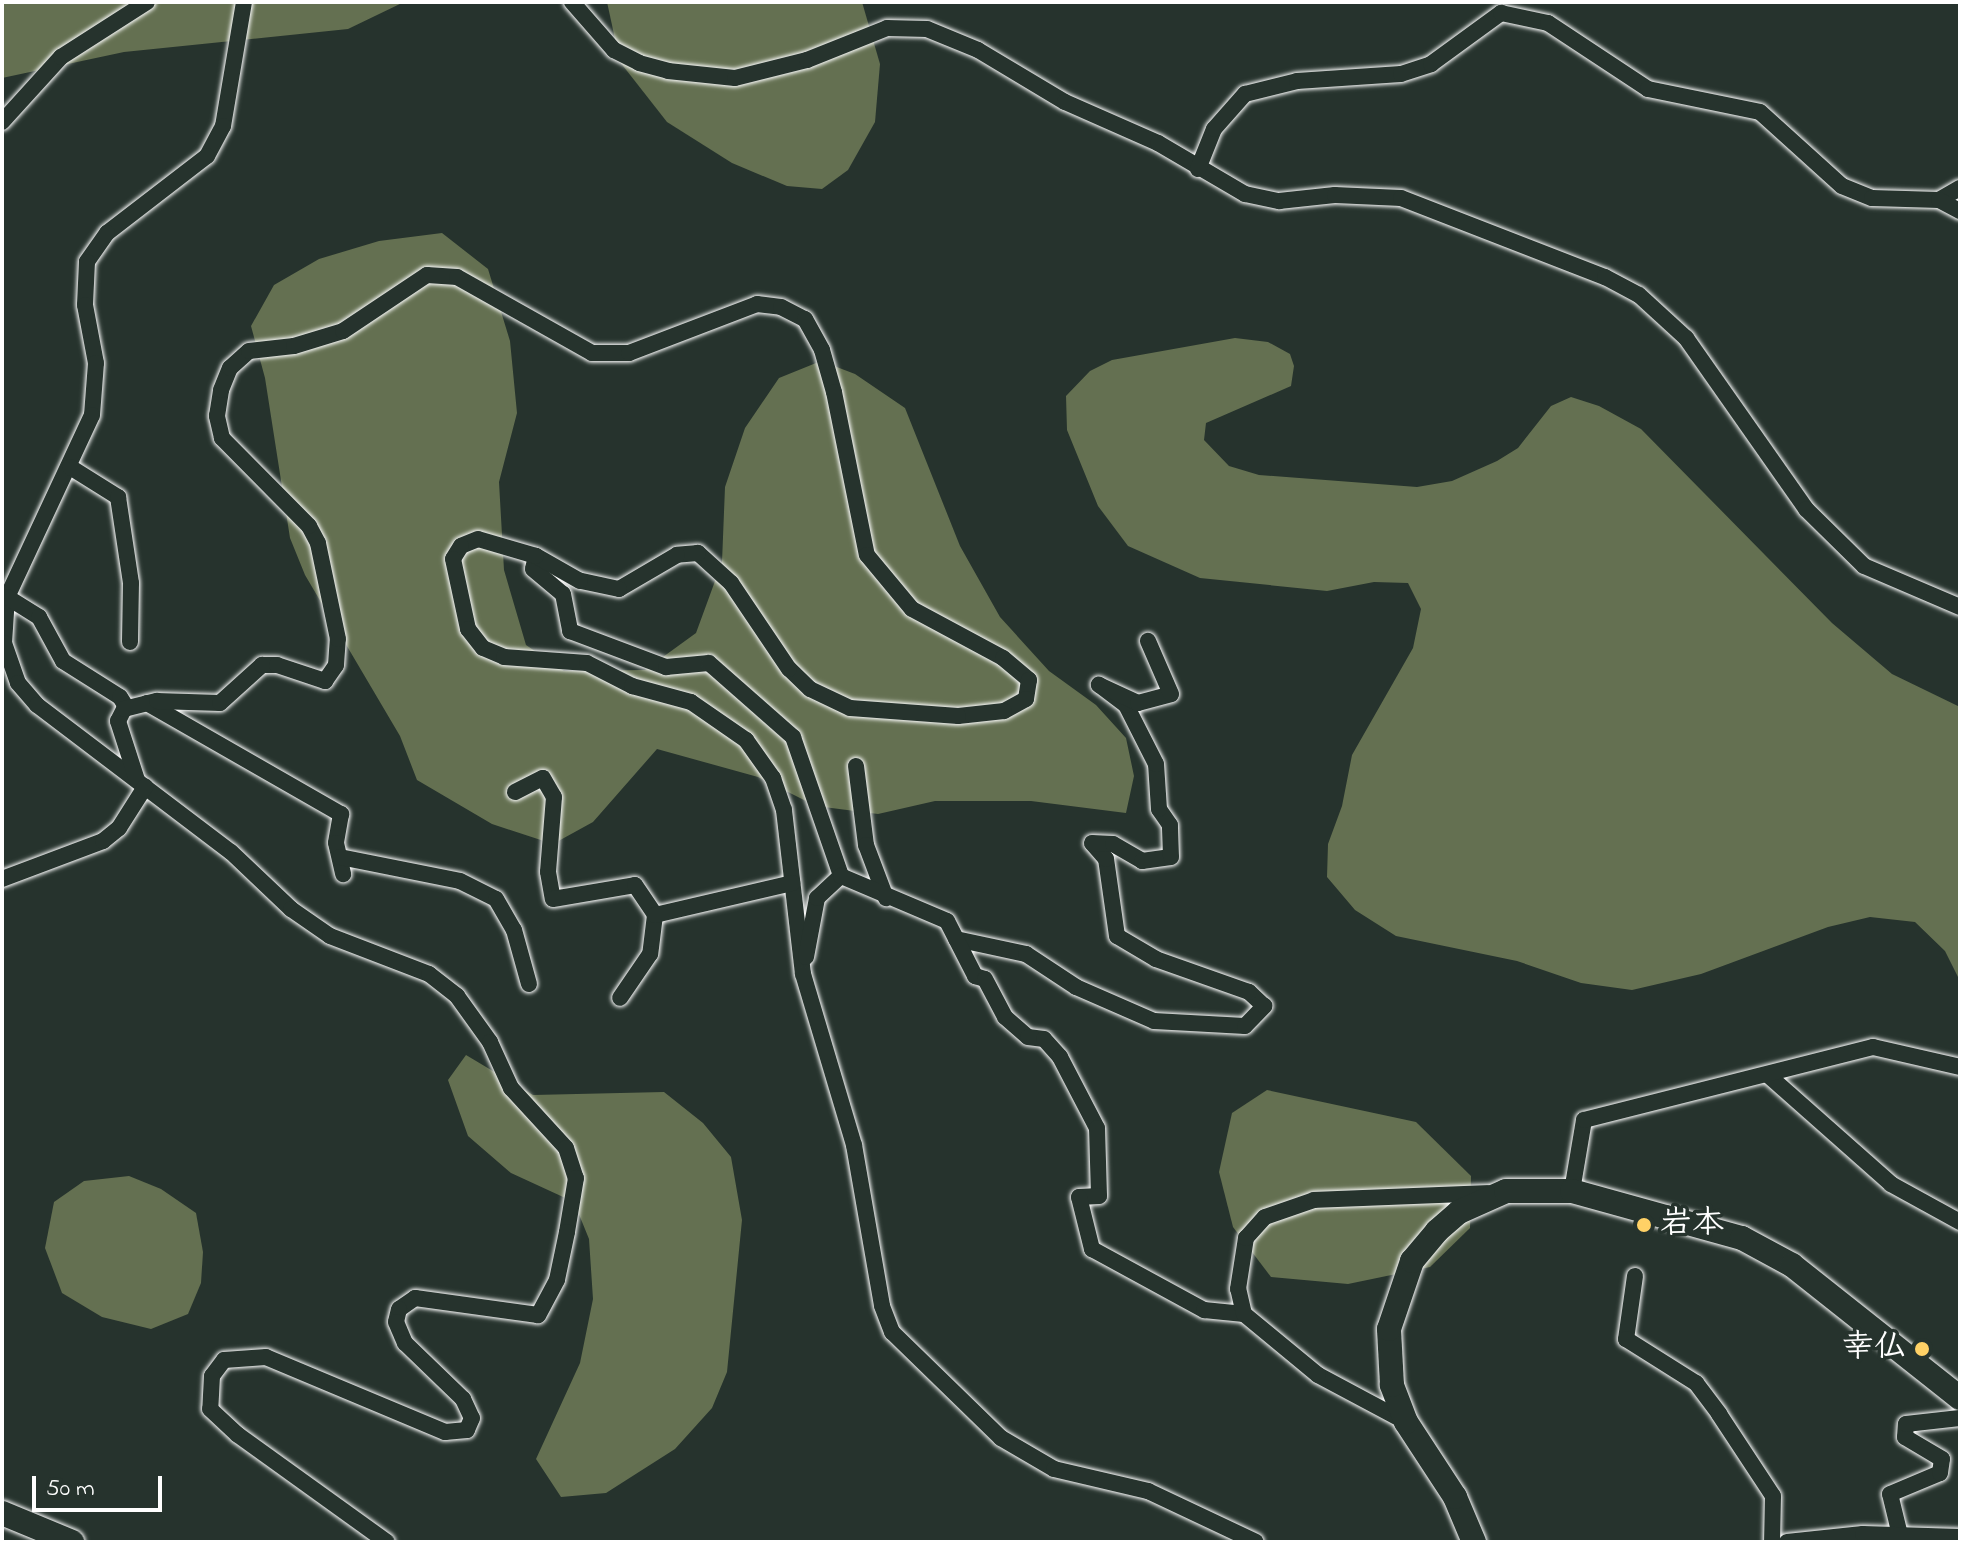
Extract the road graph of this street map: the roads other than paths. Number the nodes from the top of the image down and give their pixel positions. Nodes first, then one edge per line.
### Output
1 (147, 2) edge
2 (244, 2) edge
3 (572, 2) edge
4 (2, 122) edge
5 (1198, 169) junction
6 (1960, 188) edge
7 (1939, 200) junction
8 (1960, 211) edge
9 (70, 467) junction
10 (536, 556) junction
11 (7, 597) junction
12 (1960, 607) edge
13 (1148, 641) dead end
14 (130, 642) dead end
15 (8, 675) edge
16 (147, 703) junction
17 (127, 708) junction
18 (856, 766) dead end
19 (141, 783) junction
20 (515, 792) dead end
21 (340, 857) junction
22 (343, 874) dead end
23 (841, 876) junction
24 (2, 879) edge
25 (792, 883) junction
26 (886, 898) junction
27 (655, 915) junction
28 (956, 939) junction
29 (803, 974) junction
30 (529, 984) dead end
31 (620, 998) dead end
32 (1960, 1067) edge
33 (1768, 1075) junction
34 (1506, 1191) junction
35 (1572, 1191) junction
36 (1960, 1222) edge
37 (1635, 1276) dead end
38 (1244, 1314) junction
39 (1960, 1398) edge
40 (1960, 1418) edge
41 (1406, 1422) junction
42 (2, 1513) edge
43 (1900, 1535) junction
44 (1960, 1537) edge
45 (72, 1542) edge
46 (387, 1542) edge
47 (1256, 1542) edge
48 (1474, 1542) edge
49 (1772, 1542) edge
50 (1787, 1542) edge

1 - 4 street
2 - 9 street
3 - 5 street
5 - 7 street
5 - 12 street
6 - 7 street
7 - 8 street
9 - 11 street
9 - 14 street
10 - 16 street
10 - 23 street
10 - 25 street
11 - 15 street
11 - 17 street
13 - 28 street
15 - 19 street
16 - 17 street
16 - 21 street
17 - 19 street
18 - 26 street
19 - 24 street
19 - 46 street
20 - 27 street
21 - 22 street
21 - 30 street
23 - 26 street
23 - 29 street
25 - 27 street
25 - 29 street
26 - 28 street
27 - 31 street
28 - 38 street
29 - 47 street
32 - 33 street
33 - 35 street
33 - 36 street
34 - 35 main road
34 - 38 street
34 - 41 main road
35 - 39 main road
37 - 49 street
38 - 41 street
40 - 43 street
41 - 48 main road
42 - 45 main road
43 - 44 street
43 - 50 street

